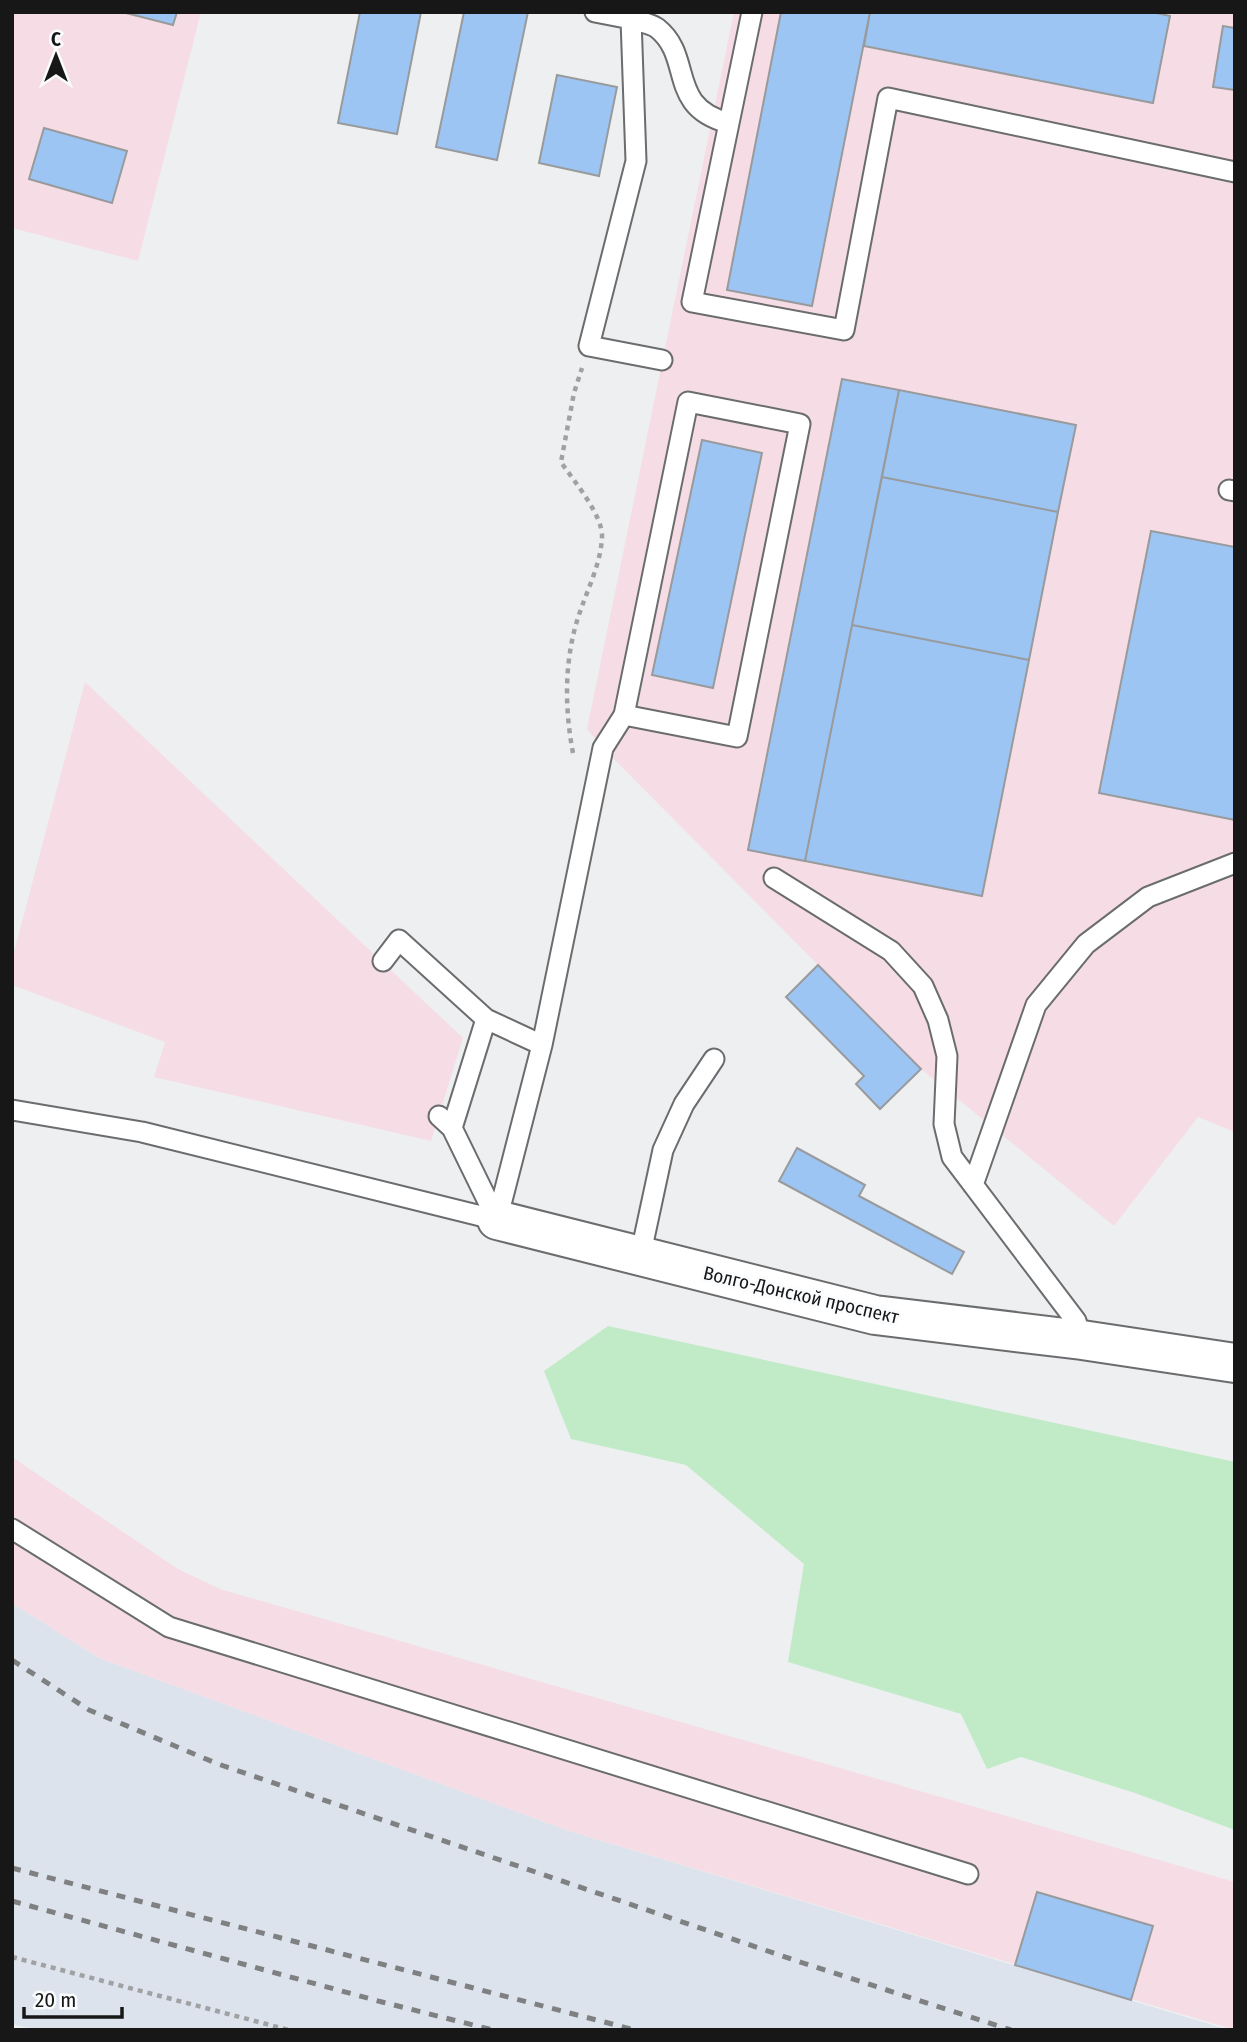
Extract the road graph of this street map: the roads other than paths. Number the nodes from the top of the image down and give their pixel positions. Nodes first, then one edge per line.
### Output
1 (595, 12) edge
2 (752, 12) edge
3 (632, 16) edge
4 (729, 123) junction
5 (1235, 172) edge
6 (662, 360) dead end
7 (624, 715) junction
8 (1235, 863) edge
9 (774, 878) dead end
10 (383, 961) dead end
11 (485, 1019) junction
12 (542, 1045) junction
13 (714, 1059) dead end
14 (12, 1110) edge
15 (973, 1185) junction
16 (497, 1220) junction
17 (640, 1257) junction
18 (1082, 1340) junction
19 (1235, 1363) edge
20 (12, 1529) edge
21 (968, 1874) dead end

1 - 3 lane
2 - 4 lane
3 - 4 lane
3 - 6 lane
4 - 5 lane
7 - 7 lane
7 - 12 lane
8 - 15 lane
9 - 15 lane
10 - 11 lane
11 - 12 lane
11 - 16 lane
12 - 16 lane
13 - 17 lane
14 - 16 lane
15 - 18 lane
16 - 17 street, Волго-Донской проспект
17 - 18 street, Волго-Донской проспект
18 - 19 street, Волго-Донской проспект
20 - 21 lane

